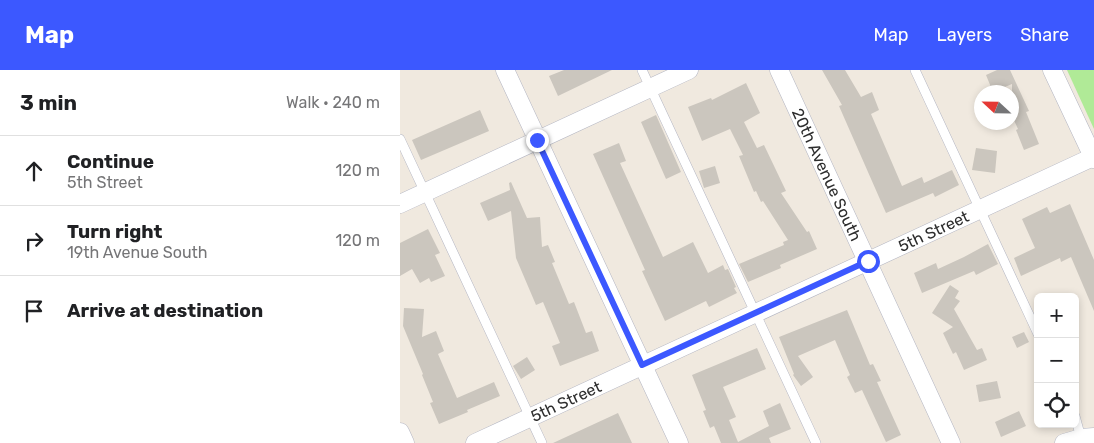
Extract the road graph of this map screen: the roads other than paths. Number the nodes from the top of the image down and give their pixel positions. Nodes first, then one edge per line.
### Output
1 (505, 70) edge
2 (642, 70) edge
3 (690, 70) edge
4 (779, 70) edge
5 (914, 70) edge
6 (1052, 70) edge
7 (651, 88) junction
8 (400, 139) edge
9 (537, 140) junction
10 (1093, 158) edge
11 (424, 192) junction
12 (400, 204) edge
13 (980, 209) junction
14 (868, 261) junction
15 (754, 314) junction
16 (1034, 325) edge
17 (642, 365) junction
18 (530, 417) junction
19 (1079, 423) edge
20 (400, 432) edge
21 (1088, 438) edge
22 (405, 443) edge
23 (475, 443) edge
24 (542, 443) edge
25 (679, 443) edge
26 (816, 443) edge
27 (951, 443) edge
28 (1064, 443) edge

1 - 9 street
2 - 7 lane
3 - 7 street
4 - 14 street, 20th Avenue South
5 - 13 lane
6 - 10 street
7 - 9 street
7 - 15 lane
8 - 11 lane
9 - 11 street
9 - 17 street
10 - 13 street, 5th Street
11 - 12 street
11 - 18 lane
13 - 14 street, 5th Street
13 - 16 lane
14 - 15 street, 5th Street
14 - 27 street, 20th Avenue South
15 - 17 street, 5th Street
15 - 26 lane
17 - 18 street, 5th Street
17 - 25 street
18 - 23 street, 5th Street
18 - 24 lane
19 - 21 lane
20 - 22 street
21 - 28 street

